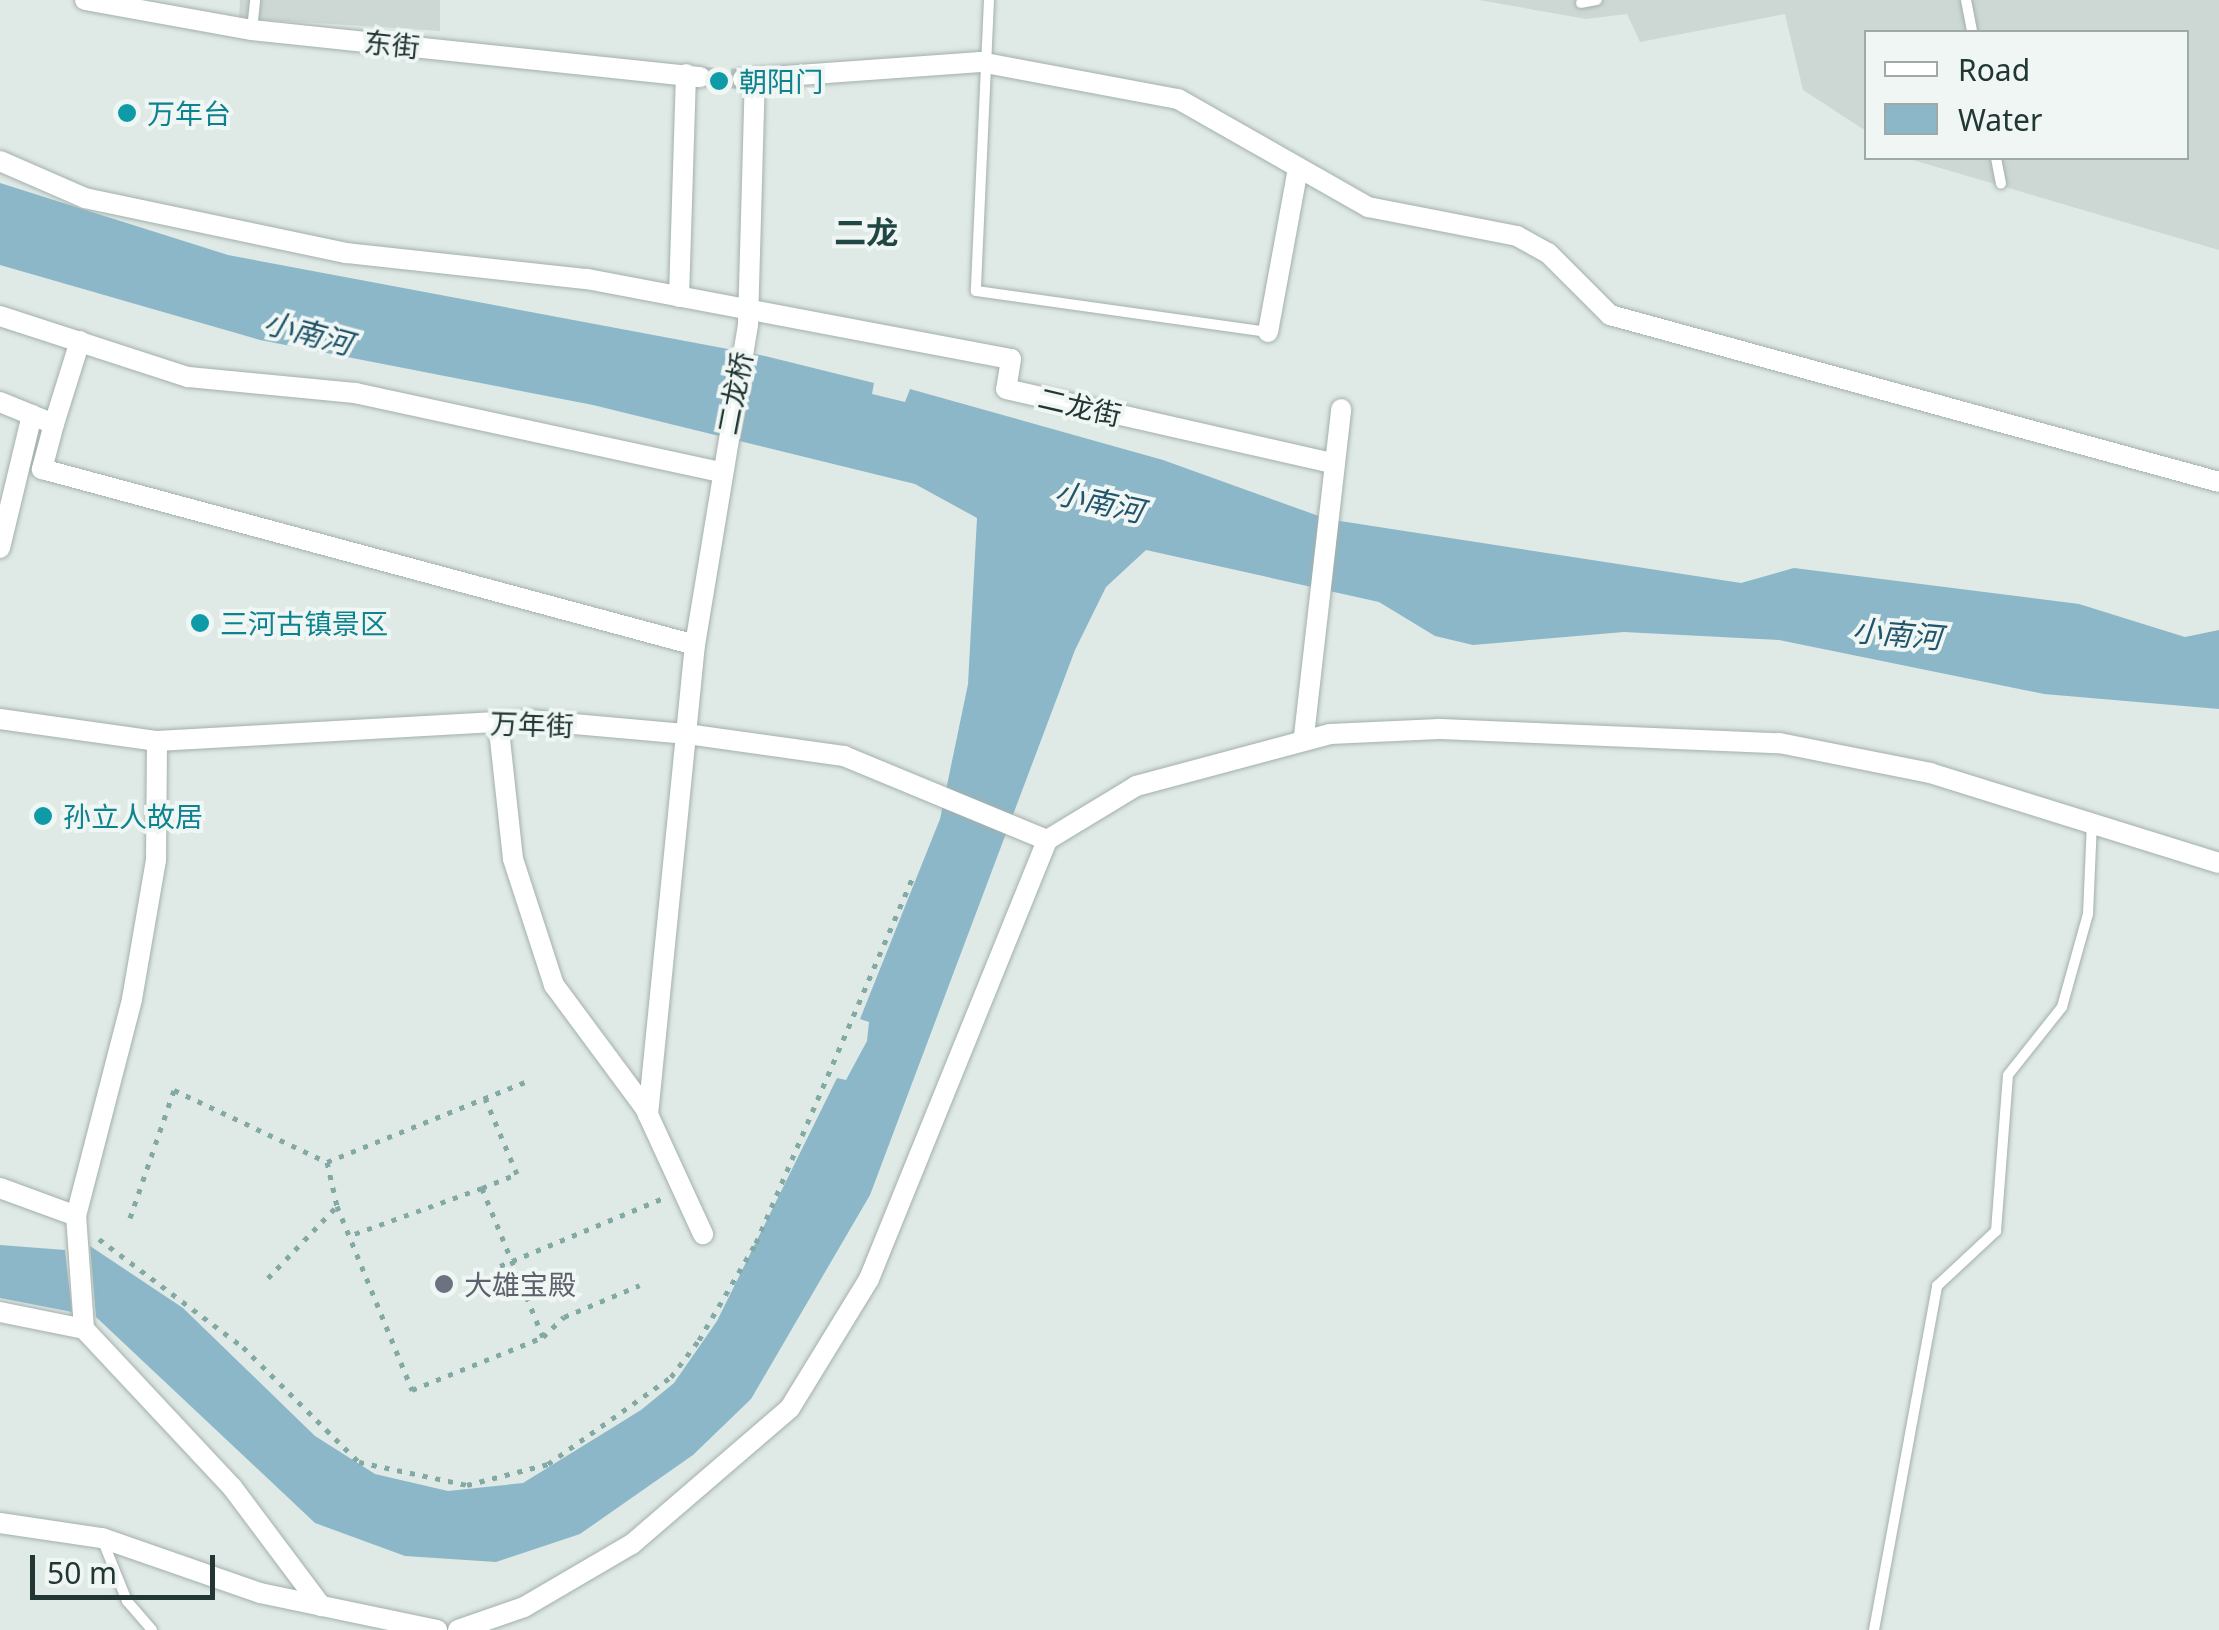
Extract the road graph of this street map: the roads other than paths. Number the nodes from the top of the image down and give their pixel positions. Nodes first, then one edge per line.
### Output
1 (85, 0) edge
2 (255, 0) edge
3 (989, 0) edge
4 (1598, 0) edge
5 (1966, 0) edge
6 (1581, 3) dead end
7 (252, 30) junction
8 (1972, 30) edge
9 (980, 62) junction
10 (1996, 160) edge
11 (0, 161) edge
12 (1298, 169) junction
13 (2001, 184) dead end
14 (680, 297) junction
15 (749, 315) junction
16 (0, 316) edge
17 (1268, 332) joint
18 (80, 341) junction
19 (0, 402) edge
20 (1340, 409) dead end
21 (32, 415) junction
22 (54, 424) junction
23 (1332, 463) junction
24 (720, 467) junction
25 (2219, 482) edge
26 (0, 548) edge
27 (695, 645) junction
28 (0, 719) edge
29 (498, 721) junction
30 (686, 734) junction
31 (1304, 736) junction
32 (157, 741) junction
33 (2092, 818) junction
34 (1047, 840) junction
35 (2219, 863) edge
36 (648, 1114) junction
37 (0, 1188) edge
38 (81, 1226) junction
39 (702, 1234) dead end
40 (0, 1312) edge
41 (84, 1329) junction
42 (0, 1523) edge
43 (102, 1538) junction
44 (322, 1606) junction
45 (152, 1630) edge
46 (437, 1630) edge
47 (458, 1630) edge
48 (1874, 1630) edge

1 - 7 street, 东街
2 - 7 lane
3 - 9 lane
4 - 6 lane
5 - 8 lane
7 - 14 street, 东街
9 - 12 street
9 - 15 street, 二龙桥
9 - 17 lane
10 - 13 lane
11 - 14 street
12 - 17 street
12 - 25 street
14 - 15 street
15 - 23 street, 二龙街
15 - 24 street, 二龙桥
16 - 18 street
18 - 22 street
18 - 24 street
19 - 21 street
20 - 23 street
21 - 22 street
21 - 26 street
22 - 27 street
23 - 31 street
24 - 27 street, 二龙桥
27 - 30 street, 二龙桥
28 - 32 street, 万年街
29 - 30 street, 万年街
29 - 32 street, 万年街
29 - 36 street
30 - 34 street, 万年街
30 - 36 street, 二龙桥
31 - 33 street
31 - 34 street
32 - 38 street
33 - 35 street
33 - 48 lane
34 - 47 street
36 - 39 street
37 - 38 street
38 - 41 street
40 - 41 street
41 - 44 street
42 - 43 street
43 - 44 street
43 - 45 lane
44 - 46 street

